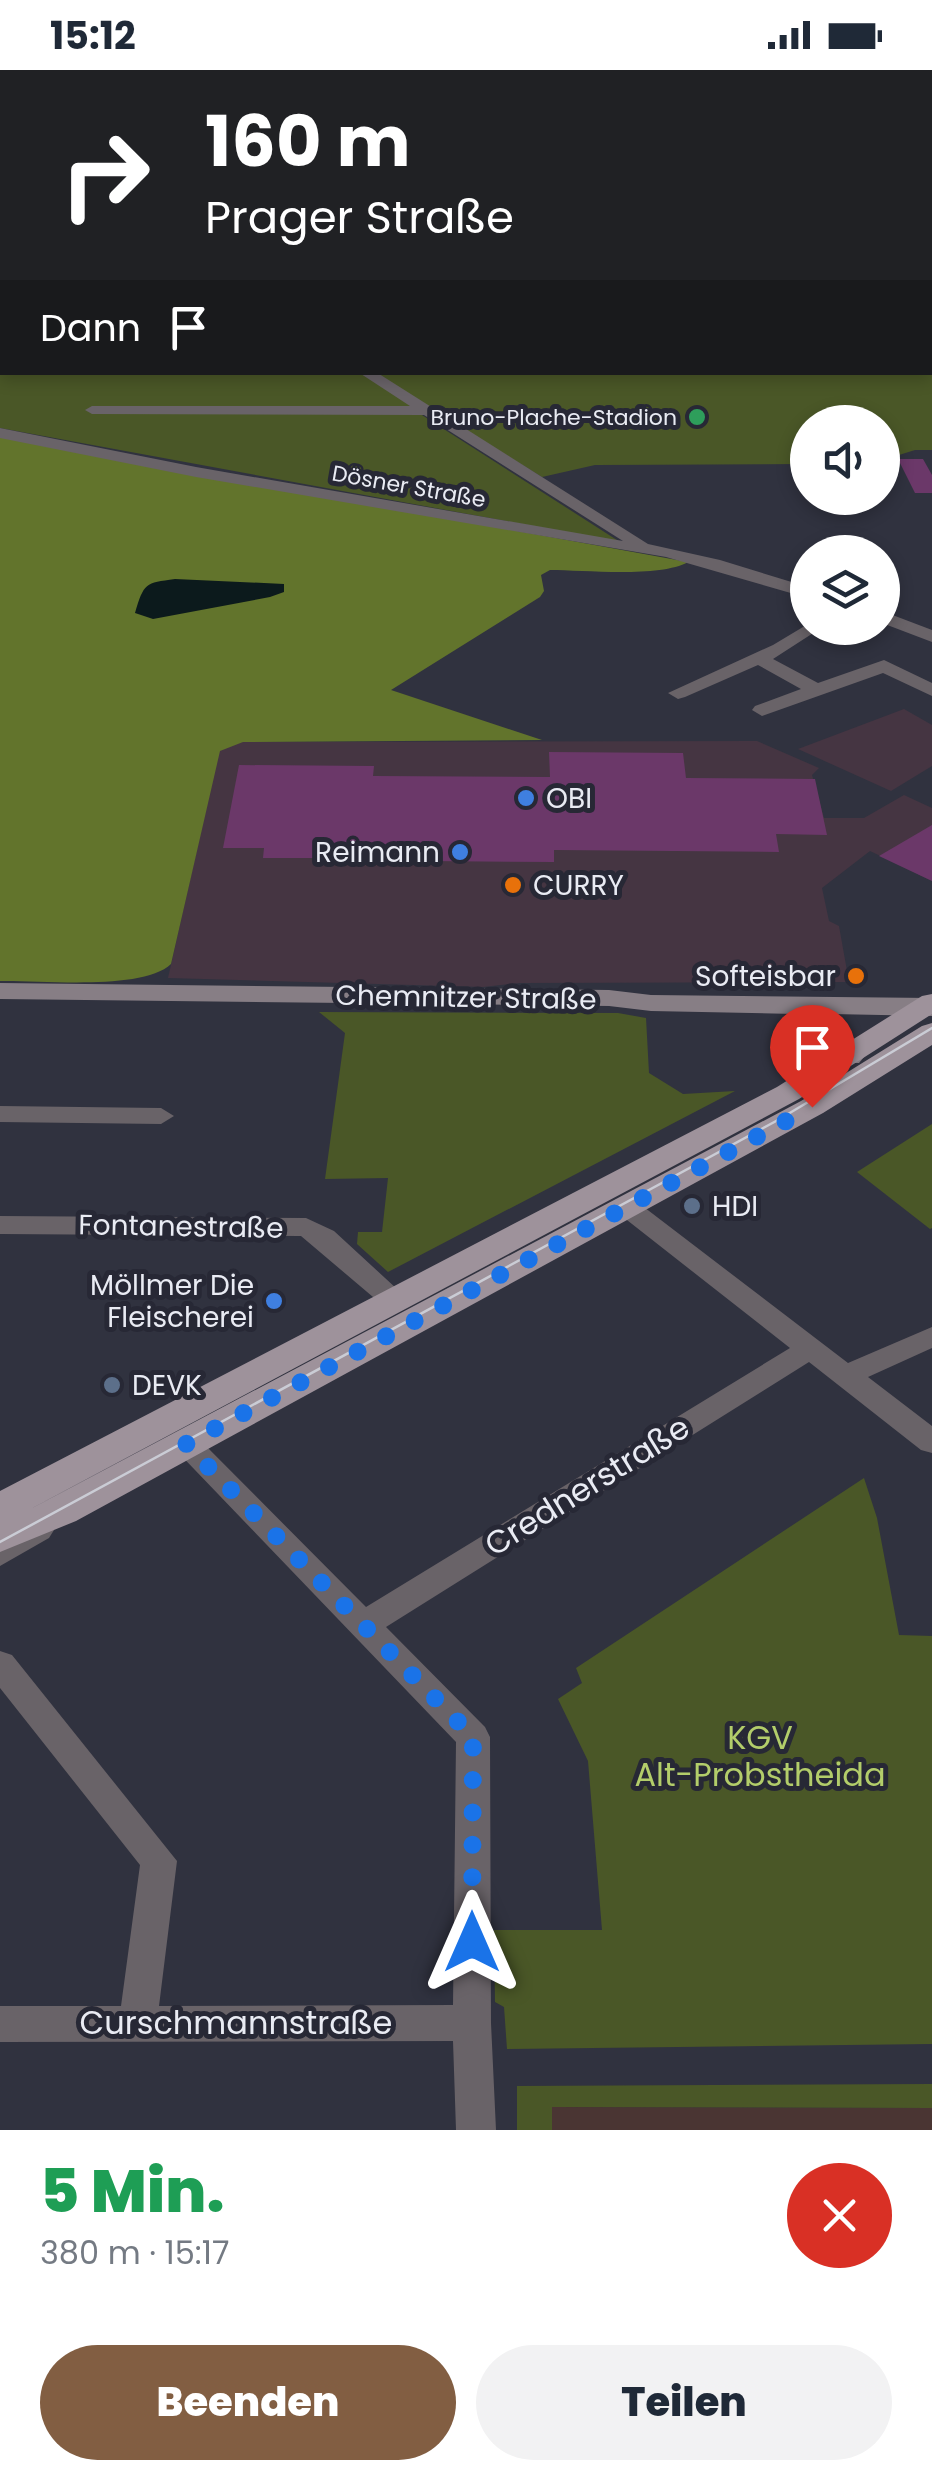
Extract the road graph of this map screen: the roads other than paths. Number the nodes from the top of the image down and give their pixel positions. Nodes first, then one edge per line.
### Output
1 (370, 375) edge
2 (92, 410) dead end
3 (426, 411) junction
4 (0, 433) edge
5 (644, 547) junction
6 (790, 588) edge
7 (900, 624) edge
8 (932, 637) edge
9 (790, 641) edge
10 (760, 658) junction
11 (816, 690) junction
12 (932, 690) edge
13 (678, 693) dead end
14 (762, 710) dead end
15 (0, 991) edge
16 (802, 1005) junction
17 (930, 1012) edge
18 (849, 1057) junction
19 (0, 1114) edge
20 (160, 1116) dead end
21 (627, 1207) junction
22 (0, 1224) edge
23 (396, 1301) junction
24 (932, 1337) edge
25 (813, 1347) junction
26 (849, 1374) junction
27 (932, 1442) edge
28 (186, 1444) junction
29 (0, 1508) edge
30 (63, 1511) junction
31 (0, 1538) edge
32 (0, 1554) edge
33 (362, 1626) junction
34 (0, 1664) edge
35 (472, 2022) junction
36 (0, 2024) edge
37 (138, 2024) junction
38 (476, 2130) edge

1 - 3 street
2 - 3 street
3 - 5 street
4 - 5 street, Dösner Straße
5 - 6 street, Dösner Straße
7 - 8 street
9 - 10 street
10 - 11 street
10 - 13 street
11 - 12 street
11 - 14 street
15 - 16 main road, Chemnitzer Straße
16 - 17 main road, Chemnitzer Straße
16 - 18 main road
17 - 18 main road
17 - 21 main road
18 - 23 main road
19 - 20 street
21 - 25 street
21 - 28 main road
22 - 23 street, Fontanestraße
23 - 29 main road
24 - 26 street
25 - 26 street
25 - 33 street, Crednerstraße
26 - 27 street
28 - 30 main road
28 - 33 street
30 - 31 main road
30 - 32 street
33 - 35 street
34 - 37 street
35 - 37 street, Curschmannstraße
35 - 38 street
36 - 37 street, Curschmannstraße

